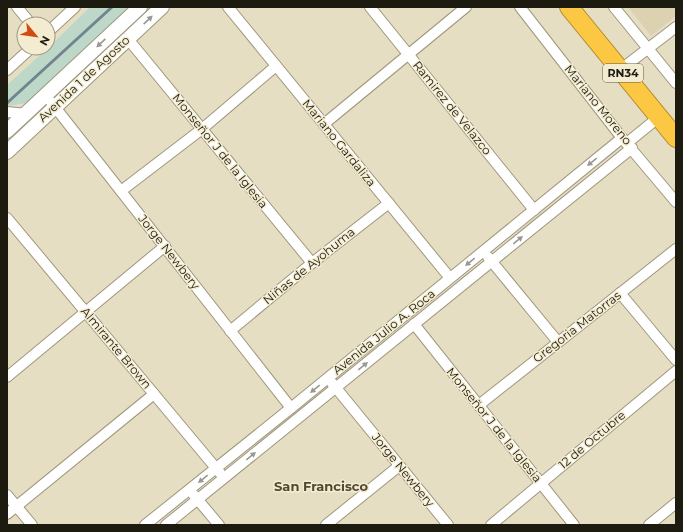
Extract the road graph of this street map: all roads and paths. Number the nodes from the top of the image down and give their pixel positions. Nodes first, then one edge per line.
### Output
1 (17, 7) edge
2 (75, 7) edge
3 (140, 7) edge
4 (162, 7) edge
5 (228, 7) edge
6 (370, 7) edge
7 (466, 7) edge
8 (520, 7) edge
9 (569, 7) edge
10 (614, 7) edge
11 (24, 16) edge
12 (56, 25) edge
13 (676, 27) edge
14 (128, 39) junction
15 (649, 49) junction
16 (409, 55) junction
17 (22, 56) edge
18 (276, 66) junction
19 (7, 70) edge
20 (620, 70) junction
21 (676, 83) edge
22 (46, 96) junction
23 (55, 107) junction
24 (7, 112) edge
25 (26, 114) junction
26 (659, 117) junction
27 (324, 124) junction
28 (202, 129) junction
29 (7, 131) edge
30 (676, 138) edge
31 (627, 143) junction
32 (7, 152) edge
33 (121, 191) junction
34 (676, 202) edge
35 (389, 203) junction
36 (534, 210) junction
37 (7, 218) edge
38 (165, 246) junction
39 (676, 249) edge
40 (483, 251) junction
41 (492, 262) junction
42 (312, 263) junction
43 (450, 278) junction
44 (620, 293) junction
45 (86, 312) junction
46 (414, 324) junction
47 (230, 330) junction
48 (558, 342) junction
49 (676, 360) edge
50 (676, 371) edge
51 (7, 377) edge
52 (328, 378) junction
53 (336, 388) junction
54 (154, 394) junction
55 (479, 405) junction
56 (291, 408) junction
57 (400, 466) junction
58 (216, 468) junction
59 (224, 478) junction
60 (541, 483) junction
61 (189, 490) junction
62 (7, 494) edge
63 (197, 500) junction
64 (676, 504) edge
65 (16, 506) junction
66 (7, 514) edge
67 (32, 525) edge
68 (145, 525) edge
69 (166, 525) edge
70 (218, 525) edge
71 (326, 525) edge
72 (448, 525) edge
73 (490, 525) edge
74 (574, 525) edge
75 (649, 525) edge

1 - 11 street
2 - 12 street
3 -> 22 street, Avenida 1 de Agosto
14 -> 4 street, Avenida 1 de Agosto
5 - 18 street, Mariano Gardaliza
6 - 16 street, Ramirez de Velazco
7 - 16 street
8 - 31 street, Mariano Moreno
9 - 20 highway, RN34
10 - 15 street
13 - 15 street
14 - 23 street, Avenida 1 de Agosto
14 - 28 street, Monseñor J de la Iglesia
15 - 20 street
15 - 21 street
16 - 27 street
16 - 36 street, Ramirez de Velazco
17 - 19 street
18 - 27 street, Mariano Gardaliza
18 - 28 street
20 - 26 highway, RN34
22 - 23 street, Jorge Newbery
22 - 25 street, Avenida 1 de Agosto
23 - 32 street, Avenida 1 de Agosto
23 - 33 street, Jorge Newbery
24 - 25 street
25 - 29 street, Avenida 1 de Agosto
26 - 30 highway, RN34
26 - 31 street
27 - 35 street, Mariano Gardaliza
28 - 33 street
28 - 42 street, Monseñor J de la Iglesia
31 - 34 street, Mariano Moreno
31 -> 36 street, Avenida Julio A. Roca
41 -> 31 street, Avenida Julio A. Roca
33 - 38 street, Jorge Newbery
35 - 42 street, Niñas de Ayohuma
35 - 43 street, Mariano Gardaliza
36 - 40 street, Avenida Julio A. Roca
37 - 45 street, Almirante Brown
38 - 45 street
38 - 47 street, Jorge Newbery
39 - 44 street, Gregoria Matorras
40 - 41 street
40 -> 43 street, Avenida Julio A. Roca
41 - 46 street, Avenida Julio A. Roca
41 - 48 street
42 - 47 street, Niñas de Ayohuma
43 - 52 street, Avenida Julio A. Roca
44 - 48 street, Gregoria Matorras
44 - 49 street
45 - 51 street
45 - 54 street, Almirante Brown
53 -> 46 street, Avenida Julio A. Roca
46 - 55 street, Monseñor J de la Iglesia
47 - 56 street, Jorge Newbery
48 - 55 street, Gregoria Matorras
50 - 60 street, 12 de Octubre
52 - 53 street, Jorge Newbery
52 -> 56 street, Avenida Julio A. Roca
53 - 57 street, Jorge Newbery
59 -> 53 street, Avenida Julio A. Roca
54 - 58 street, Almirante Brown
54 - 65 street
55 - 60 street, Monseñor J de la Iglesia
56 - 58 street, Avenida Julio A. Roca
57 - 71 street
57 - 72 street, Jorge Newbery
58 - 59 street, Almirante Brown
58 -> 61 street, Avenida Julio A. Roca
59 - 63 street, Avenida Julio A. Roca
60 - 73 street, 12 de Octubre
60 - 74 street, Monseñor J de la Iglesia
61 - 63 street
61 - 68 street, Avenida Julio A. Roca
62 - 65 street
63 - 69 street, Avenida Julio A. Roca
63 - 70 street
64 - 75 street
65 - 66 street
65 - 67 street

